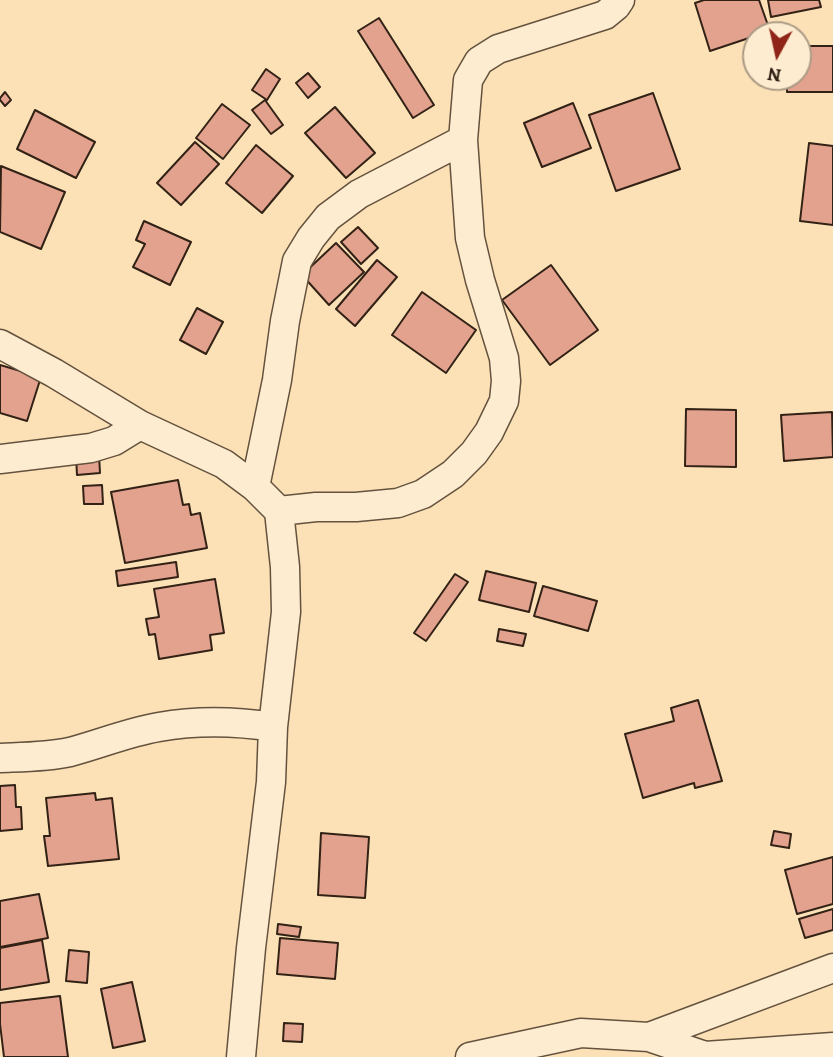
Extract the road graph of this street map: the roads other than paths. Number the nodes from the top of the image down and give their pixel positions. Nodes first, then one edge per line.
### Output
1 (620, 0) edge
2 (463, 140) junction
3 (0, 344) edge
4 (139, 425) junction
5 (0, 459) edge
6 (256, 487) junction
7 (279, 511) junction
8 (273, 727) junction
9 (0, 758) edge
10 (833, 968) edge
11 (649, 1037) junction
12 (833, 1047) edge
13 (241, 1057) edge
14 (470, 1057) edge
15 (705, 1057) edge

1 - 2 street
2 - 6 street
2 - 7 street
3 - 4 street
4 - 5 street
4 - 6 street
6 - 7 street
7 - 8 street
8 - 9 street
8 - 13 street
10 - 11 street
11 - 14 street
11 - 15 street
12 - 15 street

